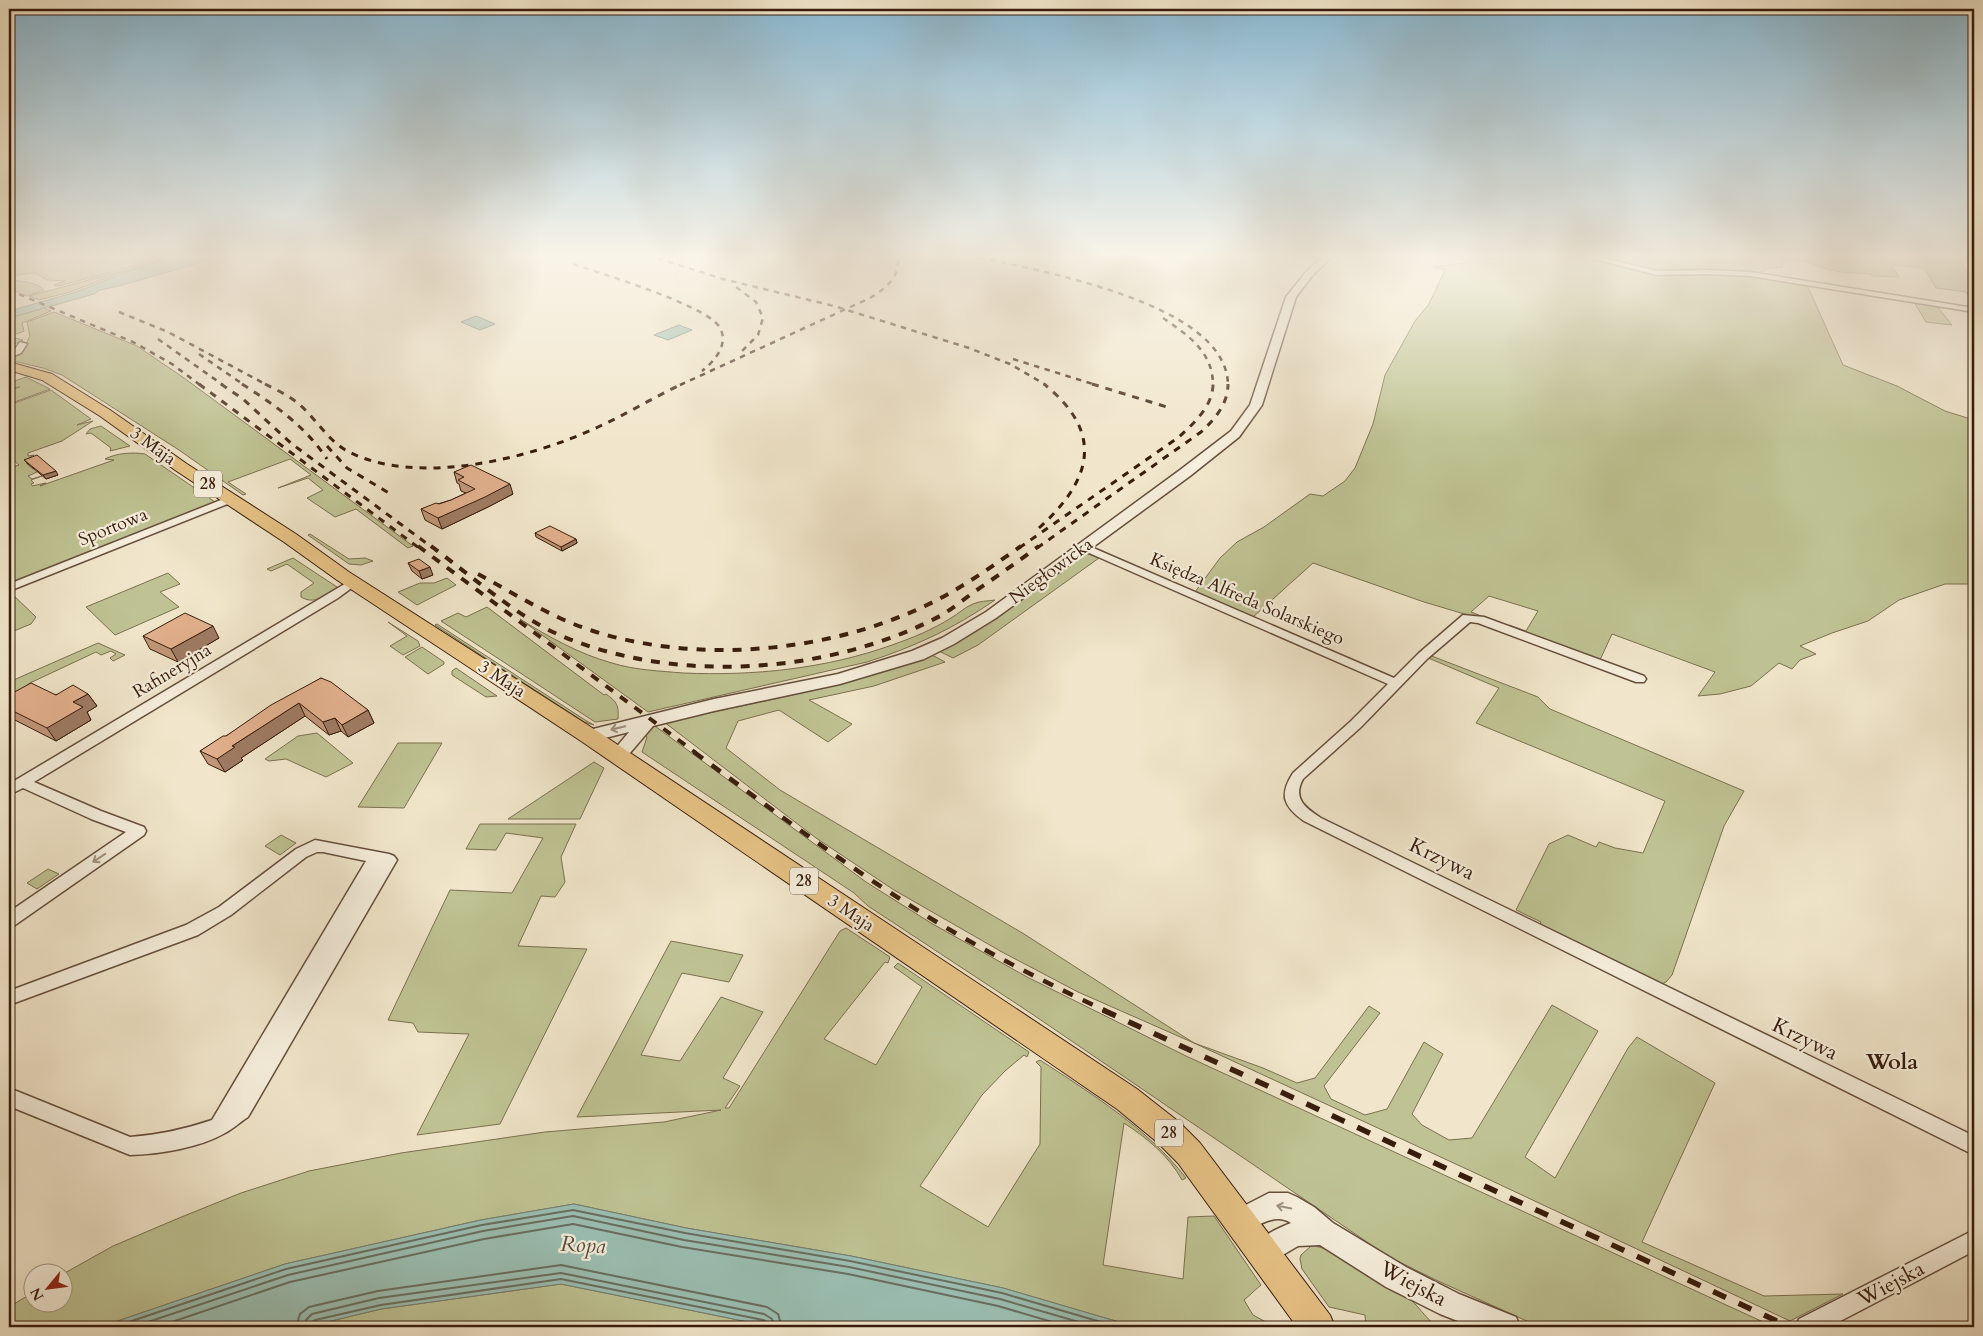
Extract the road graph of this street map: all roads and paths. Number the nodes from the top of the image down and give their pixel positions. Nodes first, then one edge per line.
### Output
1 (1284, 317) edge
2 (9, 345) edge
3 (9, 356) edge
4 (9, 366) edge
5 (231, 499) junction
6 (1084, 548) junction
7 (353, 582) junction
8 (9, 588) edge
9 (1640, 679) dead end
10 (1396, 683) junction
11 (647, 722) junction
12 (589, 736) junction
13 (618, 756) junction
14 (22, 782) junction
15 (9, 790) edge
16 (9, 920) edge
17 (9, 998) edge
18 (9, 1097) edge
19 (1974, 1146) edge
20 (1241, 1221) junction
21 (1324, 1232) junction
22 (1974, 1240) edge
23 (1264, 1253) junction
24 (1312, 1319) edge
25 (1506, 1327) edge
26 (1807, 1327) edge

1 - 6 street, Niegłowicka
2 - 3 street
4 - 5 main road, 3 Maja / 28
5 - 7 main road, 3 Maja / 28
5 - 8 street, Sportowa
6 - 10 street, Księdza Alfreda Solarskiego
6 - 11 street, Niegłowicka
7 - 12 main road, 3 Maja / 28
7 - 14 street, Rafineryjna
9 - 10 street, Krzywa
10 - 19 street, Krzywa
11 -> 12 street, Niegłowicka
11 - 13 street
12 - 13 main road, 3 Maja / 28
13 - 20 main road, 3 Maja / 28
14 - 15 street, Rafineryjna
14 -> 16 street
17 - 18 street
21 -> 20 street, Wiejska
20 - 23 main road, 28
21 - 23 street
21 - 25 street, Wiejska
22 - 26 street, Wiejska
23 - 24 main road, 28

